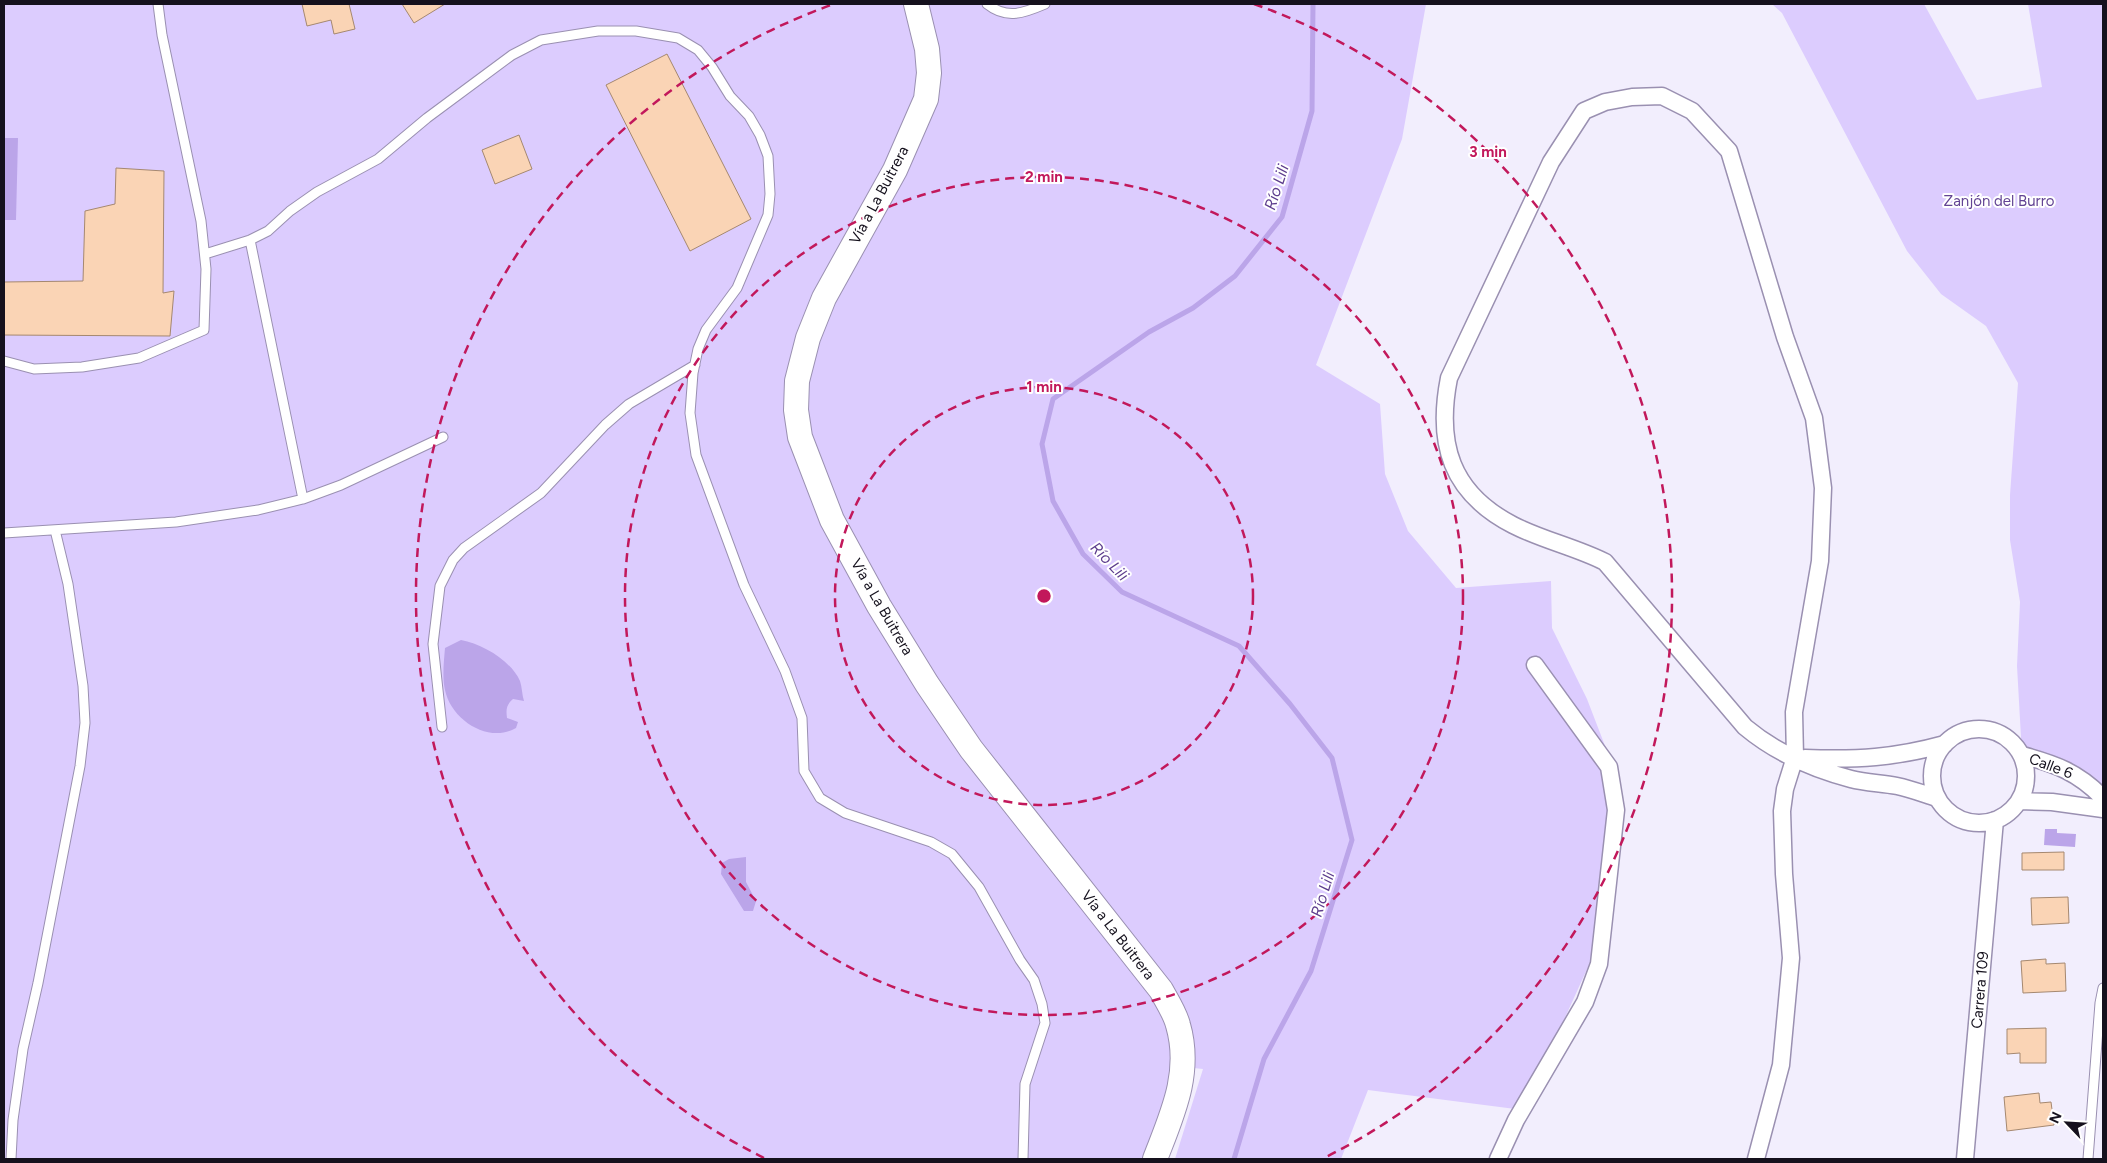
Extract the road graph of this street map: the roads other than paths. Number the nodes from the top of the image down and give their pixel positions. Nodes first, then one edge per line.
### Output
1 (158, 4) edge
2 (916, 4) edge
3 (986, 4) edge
4 (1045, 4) edge
5 (250, 240) junction
6 (205, 254) junction
7 (4, 361) edge
8 (695, 365) junction
9 (443, 437) dead end
10 (303, 499) junction
11 (55, 530) junction
12 (4, 534) edge
13 (1535, 665) dead end
14 (442, 727) dead end
15 (1945, 744) junction
16 (2022, 755) junction
17 (1795, 757) junction
18 (1938, 798) junction
19 (2103, 798) edge
20 (2019, 801) junction
21 (2103, 809) edge
22 (1995, 820) junction
23 (2103, 988) edge
24 (2094, 1090) junction
25 (2103, 1098) edge
26 (11, 1159) edge
27 (1024, 1159) edge
28 (1155, 1159) edge
29 (1498, 1159) edge
30 (1756, 1159) edge
31 (1965, 1159) edge
32 (2088, 1159) edge

1 - 6 lane
2 - 28 street, Vía a La Buitrera
3 - 4 lane
5 - 6 lane
5 - 8 lane
5 - 10 lane
6 - 7 lane
8 - 14 lane
8 - 27 lane
9 - 10 lane
10 - 11 lane
11 - 12 lane
11 - 26 lane
13 - 29 street
15 - 16 street
15 - 17 street
15 - 18 street
16 - 19 street, Calle 6
16 - 20 street
17 - 17 street
17 - 18 street
17 - 30 street
18 - 22 street
20 - 21 street, Calle 6
20 - 22 street
22 - 31 street, Carrera 109
23 - 24 lane
24 - 25 lane
24 - 32 lane

